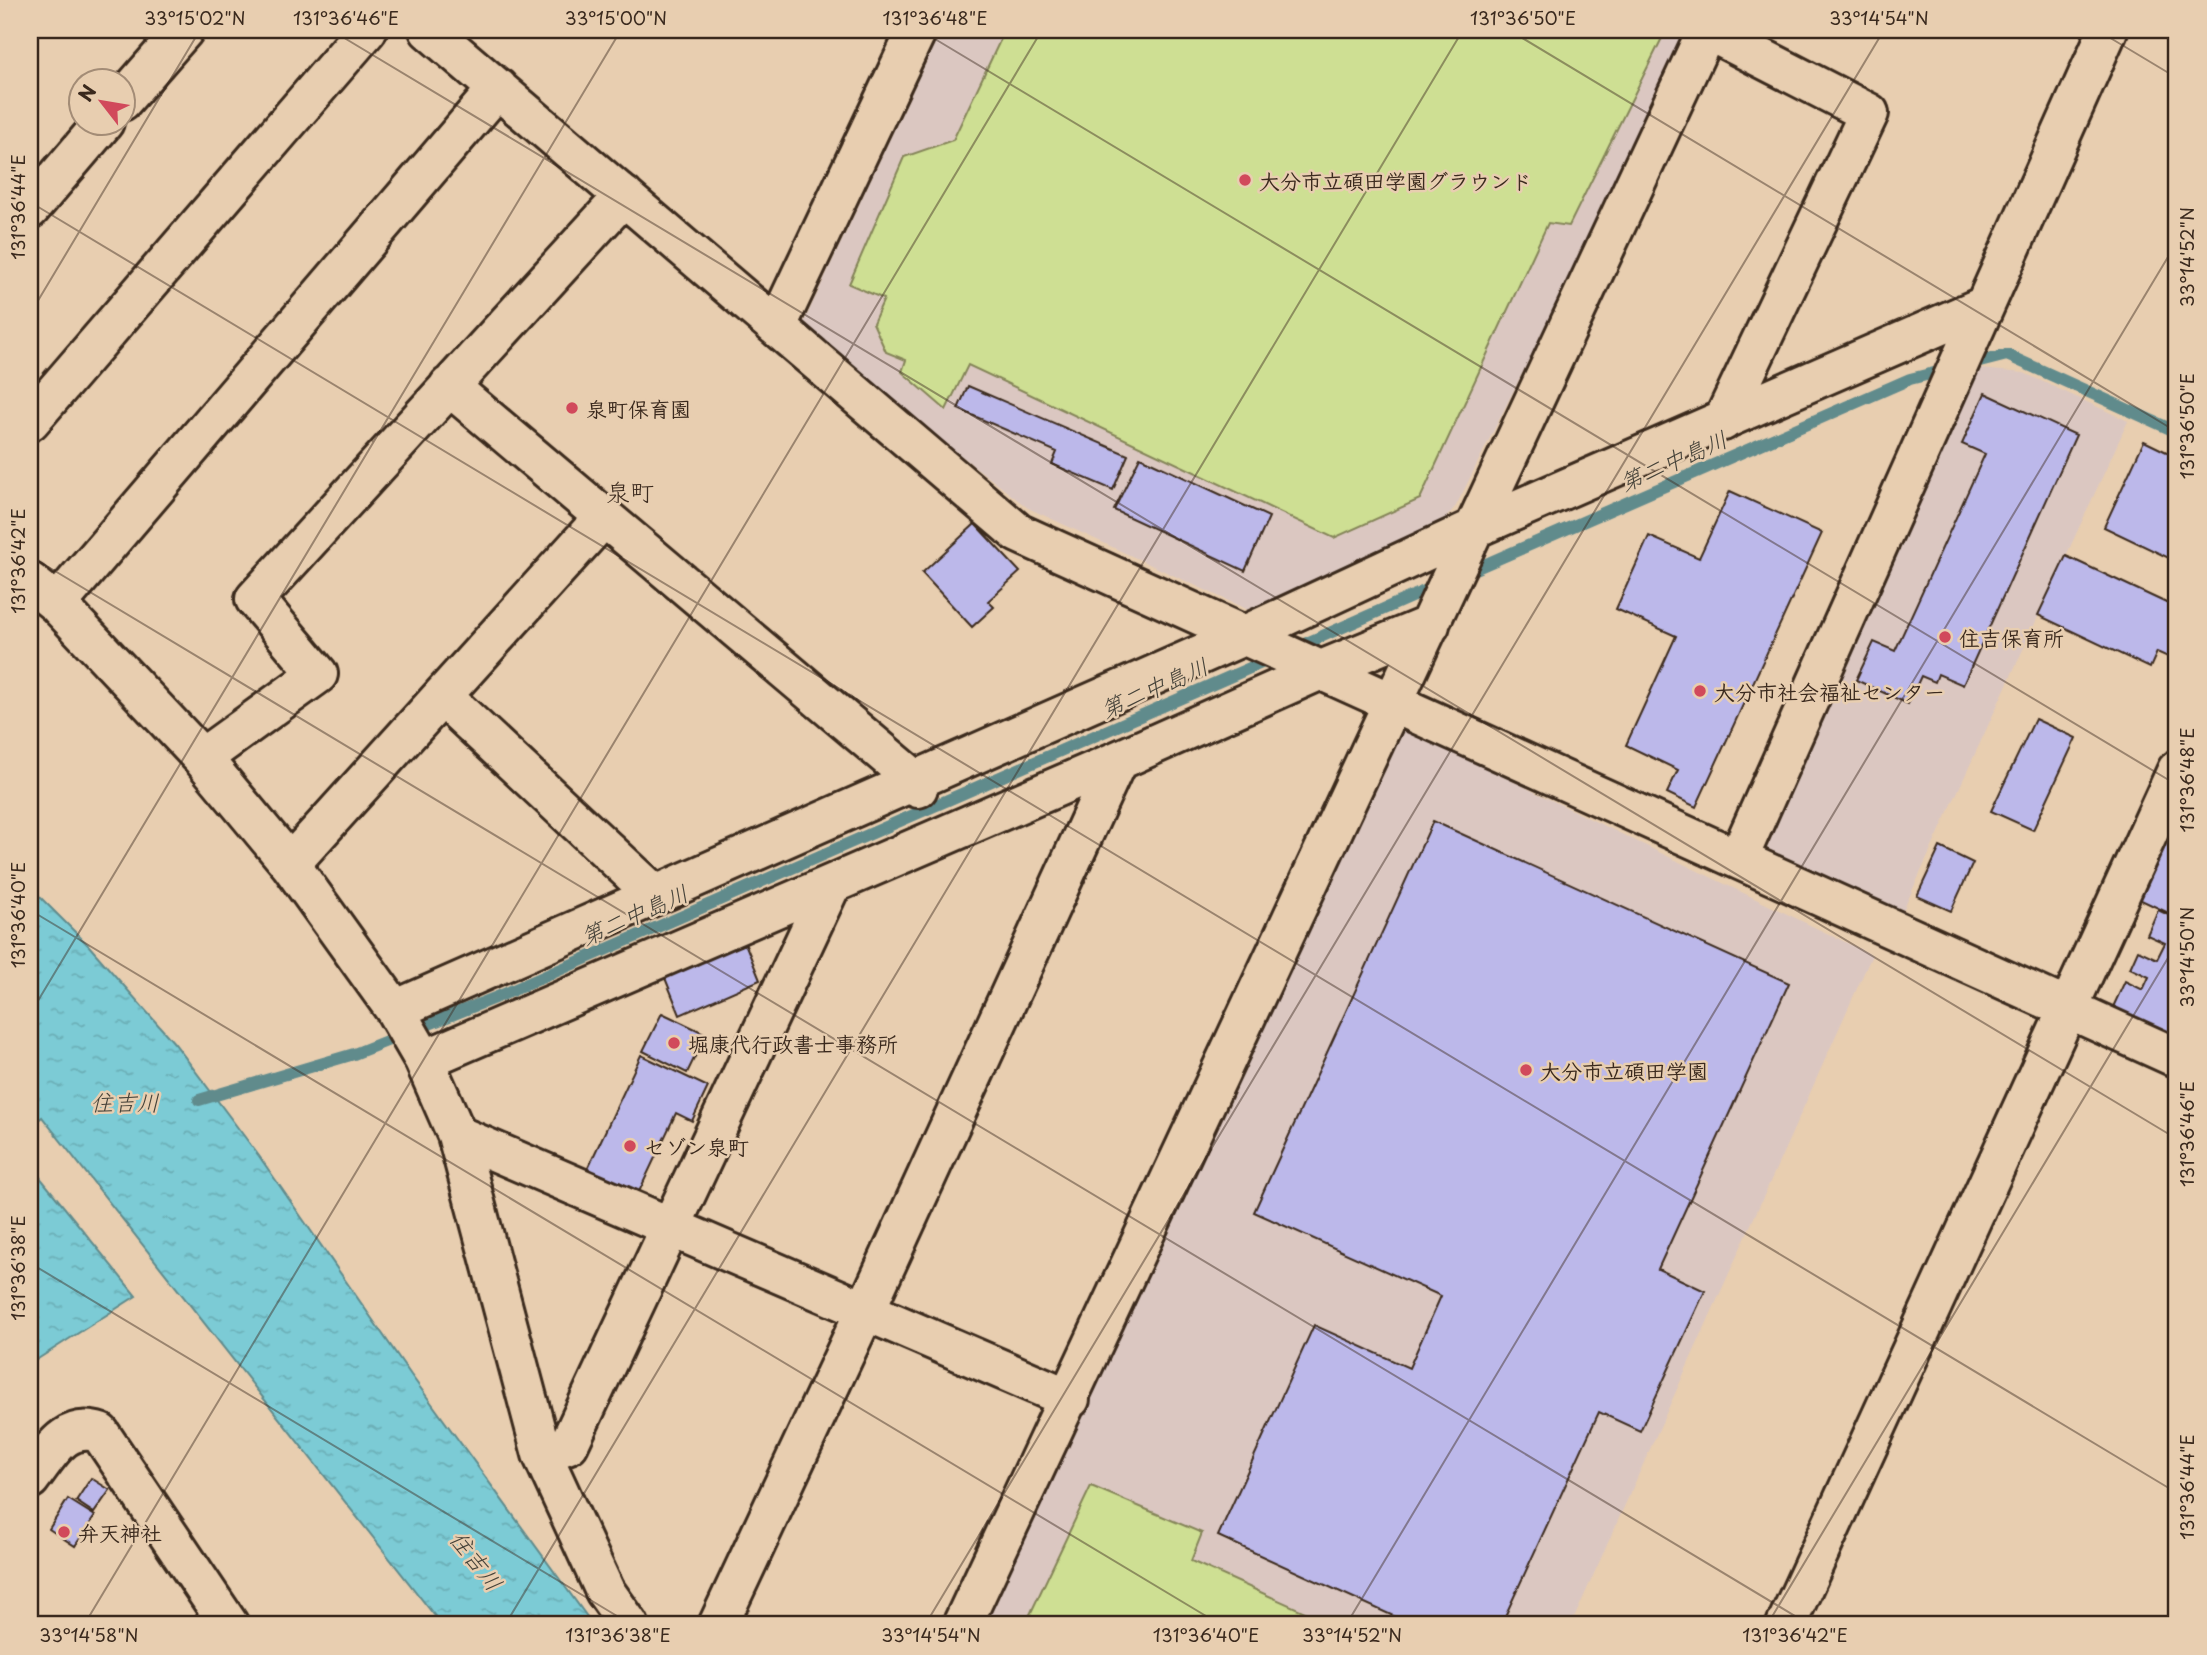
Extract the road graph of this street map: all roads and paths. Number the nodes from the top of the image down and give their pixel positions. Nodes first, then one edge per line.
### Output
1 (184, 30) edge
2 (367, 30) edge
3 (429, 30) edge
4 (917, 30) edge
5 (1707, 30) edge
6 (2108, 30) edge
7 (136, 85) edge
8 (498, 89) junction
9 (92, 136) edge
10 (624, 196) junction
11 (30, 209) edge
12 (1984, 306) junction
13 (776, 326) junction
14 (450, 386) junction
15 (30, 421) edge
16 (1723, 421) junction
17 (604, 517) junction
18 (1471, 538) junction
19 (43, 593) edge
20 (1434, 616) junction
21 (1253, 638) junction
22 (1311, 665) junction
23 (442, 696) junction
24 (1394, 703) junction
25 (202, 758) junction
26 (1117, 761) junction
27 (2177, 771) edge
28 (916, 784) junction
29 (1738, 859) junction
30 (290, 864) junction
31 (831, 885) junction
32 (654, 894) junction
33 (2068, 1008) junction
34 (396, 1010) junction
35 (2177, 1058) edge
36 (424, 1060) junction
37 (457, 1135) junction
38 (670, 1227) junction
39 (865, 1311) junction
40 (1070, 1399) junction
41 (542, 1454) junction
42 (30, 1479) edge
43 (229, 1625) edge
44 (629, 1625) edge
45 (718, 1625) edge
46 (962, 1625) edge
47 (1786, 1625) edge

1 - 7 street
2 - 15 street
3 - 8 street
4 - 13 street
5 - 16 street
5 - 18 street
6 - 12 street
8 - 10 street
8 - 19 street
9 - 11 street
10 - 13 street
10 - 14 street
12 - 16 street
12 - 29 street
13 - 21 street
14 - 17 street
14 - 25 street
16 - 18 street
17 - 23 street
17 - 28 street
18 - 20 street
18 - 21 street
19 - 25 street
20 - 22 street
20 - 24 street
21 - 22 street
21 - 28 street
22 - 24 street
22 - 26 street
23 - 30 street
23 - 32 street
24 - 29 street
24 - 40 street
25 - 30 street
26 - 31 street
26 - 39 street
27 - 33 street
28 - 32 street
29 - 33 street
30 - 34 street
31 - 36 street
31 - 38 street
32 - 34 street
33 - 35 street
33 - 47 street
34 - 36 street
36 - 37 street
37 - 38 street
37 - 41 street
38 - 39 street
38 - 41 street
39 - 40 street
39 - 45 street
40 - 46 street
41 - 44 street
42 - 43 street

